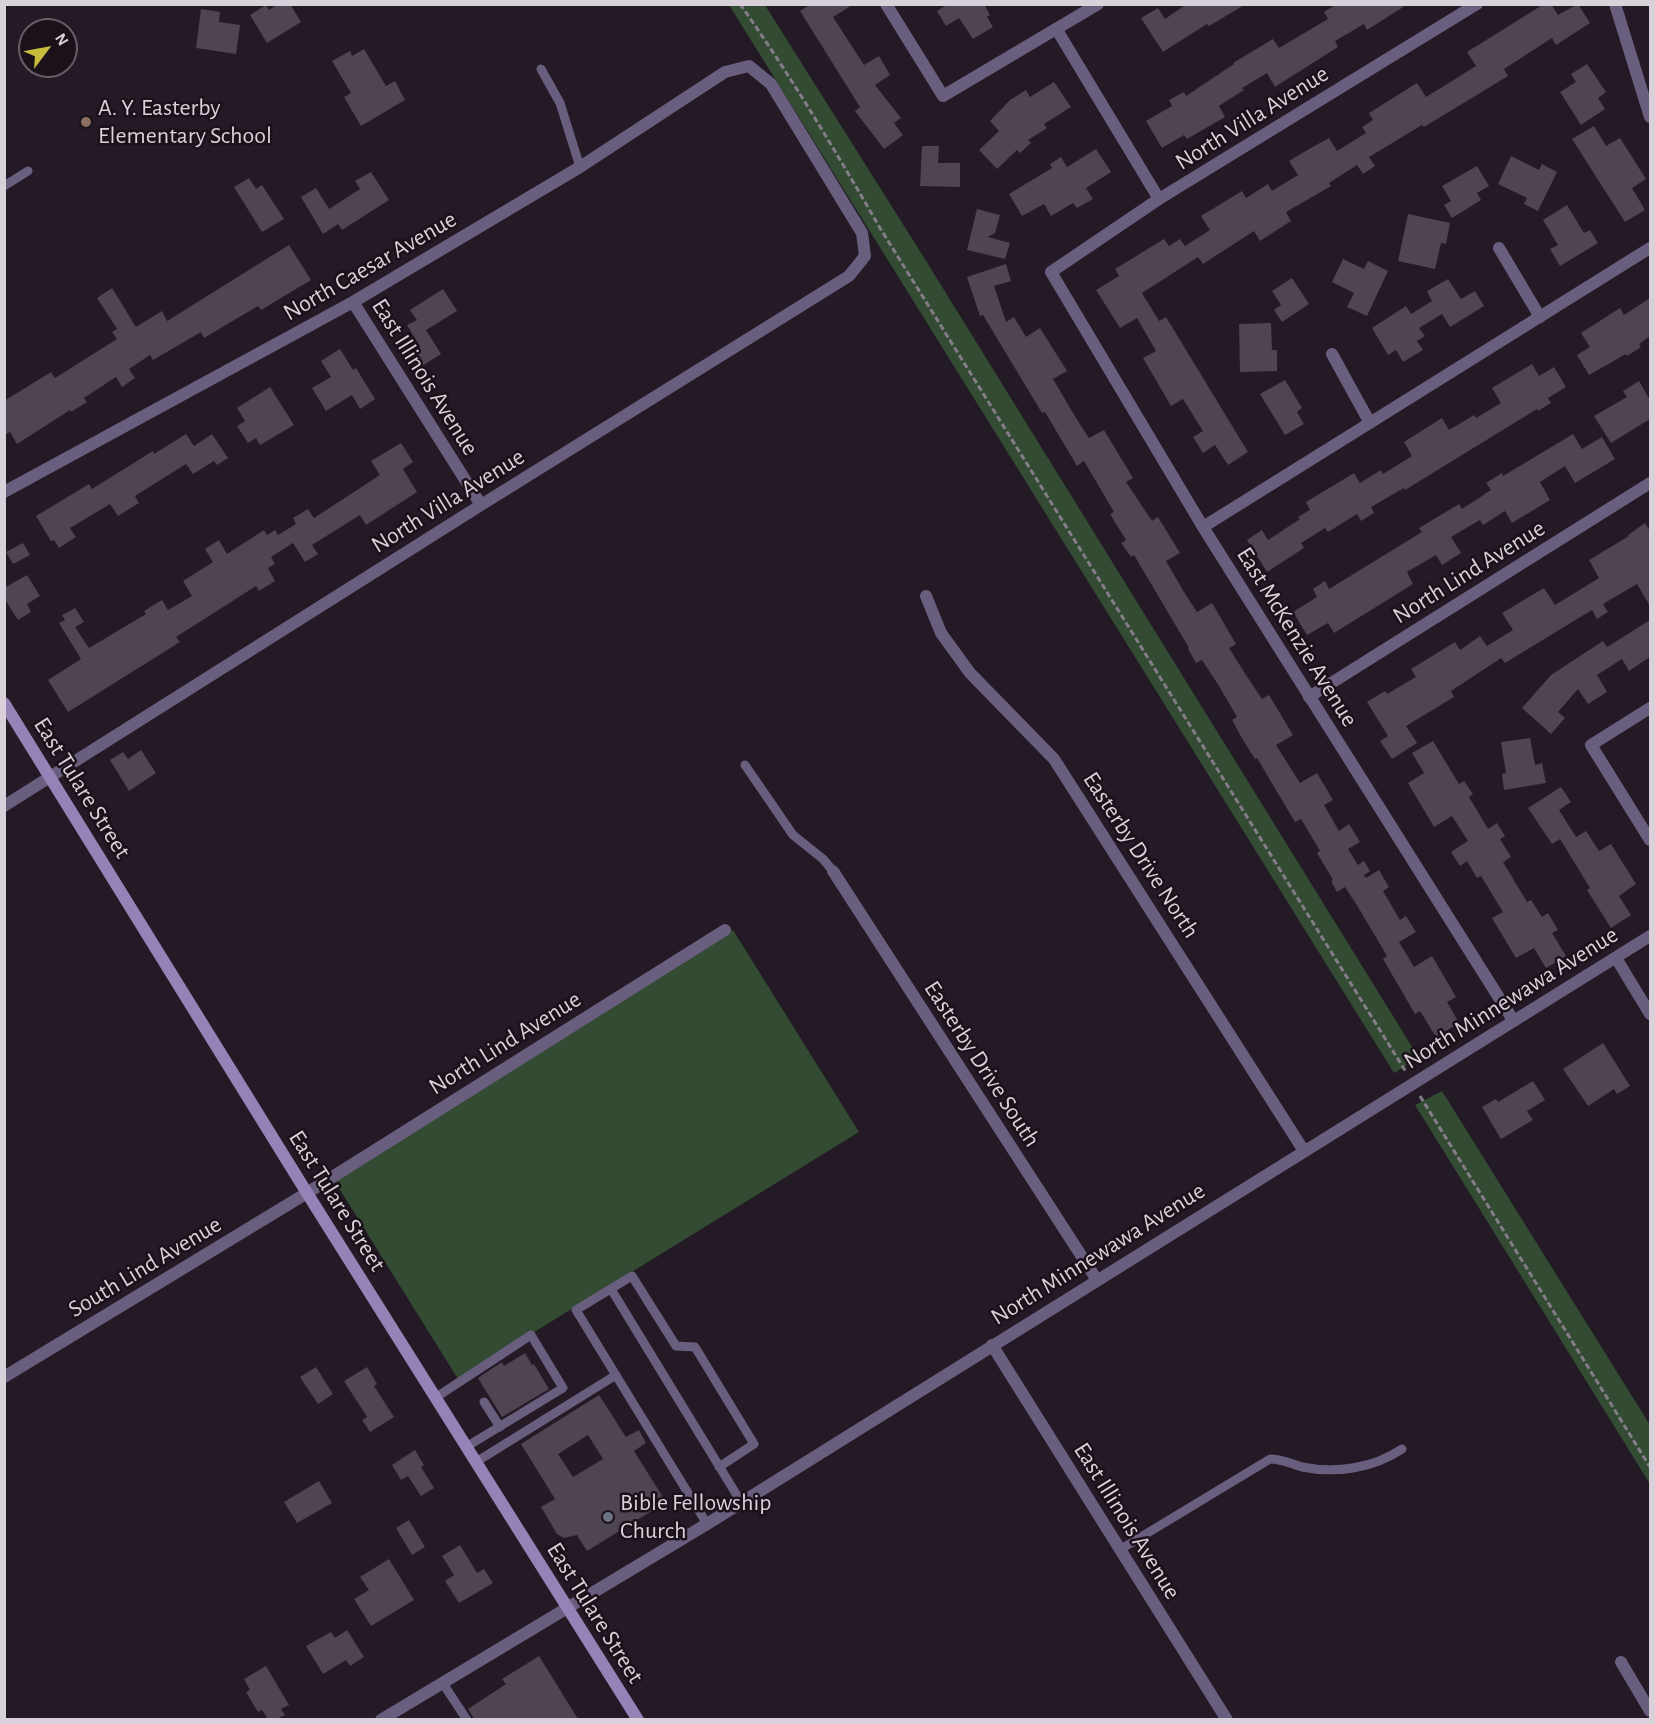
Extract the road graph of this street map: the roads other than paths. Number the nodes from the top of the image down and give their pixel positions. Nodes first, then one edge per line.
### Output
1 (886, 4) edge
2 (1098, 4) edge
3 (1477, 4) edge
4 (1615, 4) edge
5 (1058, 30) junction
6 (541, 69) dead end
7 (1650, 117) edge
8 (580, 167) junction
9 (28, 171) dead end
10 (4, 186) edge
11 (1159, 200) junction
12 (1499, 248) dead end
13 (1650, 248) edge
14 (865, 256) joint
15 (1051, 272) joint
16 (353, 302) junction
17 (1540, 317) junction
18 (1332, 354) dead end
19 (1370, 423) junction
20 (1650, 483) edge
21 (4, 492) edge
22 (481, 505) junction
23 (1203, 527) junction
24 (927, 596) dead end
25 (1310, 697) junction
26 (4, 703) edge
27 (1650, 708) edge
28 (746, 765) dead end
29 (50, 778) junction
30 (4, 806) edge
31 (1650, 840) edge
32 (833, 871) joint
33 (725, 930) dead end
34 (1650, 936) edge
35 (1616, 958) junction
36 (1650, 1014) edge
37 (1513, 1020) junction
38 (1304, 1151) junction
39 (307, 1193) junction
40 (1096, 1280) junction
41 (611, 1289) junction
42 (992, 1345) junction
43 (616, 1376) junction
44 (4, 1377) edge
45 (435, 1398) junction
46 (484, 1402) dead end
47 (500, 1427) junction
48 (466, 1447) junction
49 (1402, 1449) dead end
50 (476, 1462) junction
51 (719, 1467) junction
52 (741, 1502) junction
53 (707, 1524) junction
54 (1120, 1549) junction
55 (566, 1608) junction
56 (1621, 1662) dead end
57 (442, 1682) junction
58 (1650, 1711) edge
59 (381, 1719) edge
60 (466, 1719) edge
61 (638, 1719) edge
62 (1227, 1719) edge

1 - 5 street
2 - 5 street
3 - 11 street, North Villa Avenue
4 - 7 street
5 - 11 street
6 - 8 lane
8 - 14 street, North Caesar Avenue
8 - 16 street, North Caesar Avenue
9 - 10 lane
11 - 15 street, North Villa Avenue
12 - 17 street
13 - 17 street
14 - 22 street, North Villa Avenue
15 - 23 street, East McKenzie Avenue
16 - 21 street, North Caesar Avenue
16 - 22 street, East Illinois Avenue
17 - 19 street
18 - 19 street
19 - 23 street
20 - 25 street, North Lind Avenue
22 - 29 street, North Villa Avenue
23 - 25 street, East McKenzie Avenue
24 - 38 street, Easterby Drive North
25 - 37 street, East McKenzie Avenue
26 - 29 main road, East Tulare Street
27 - 31 street
28 - 32 lane
29 - 30 street, North Villa Avenue
29 - 39 main road, East Tulare Street
32 - 40 street, Easterby Drive South
33 - 39 street, North Lind Avenue
34 - 35 street, North Minnewawa Avenue
35 - 36 street
35 - 37 street, North Minnewawa Avenue
37 - 38 street, North Minnewawa Avenue
38 - 40 street, North Minnewawa Avenue
39 - 44 street, South Lind Avenue
39 - 45 main road, East Tulare Street
40 - 42 street, North Minnewawa Avenue
41 - 43 lane
41 - 51 lane
41 - 51 lane
42 - 52 street, North Minnewawa Avenue
42 - 54 street, East Illinois Avenue
43 - 50 lane
43 - 53 lane
45 - 47 lane
45 - 48 main road, East Tulare Street
46 - 47 lane
47 - 48 lane
48 - 50 main road, East Tulare Street
49 - 54 lane
50 - 55 main road, East Tulare Street
51 - 52 lane
52 - 53 street, North Minnewawa Avenue
53 - 55 street, North Minnewawa Avenue
54 - 62 street, East Illinois Avenue
55 - 57 street, North Minnewawa Avenue
55 - 61 main road, East Tulare Street
56 - 58 street
57 - 59 street, North Minnewawa Avenue
57 - 60 lane

